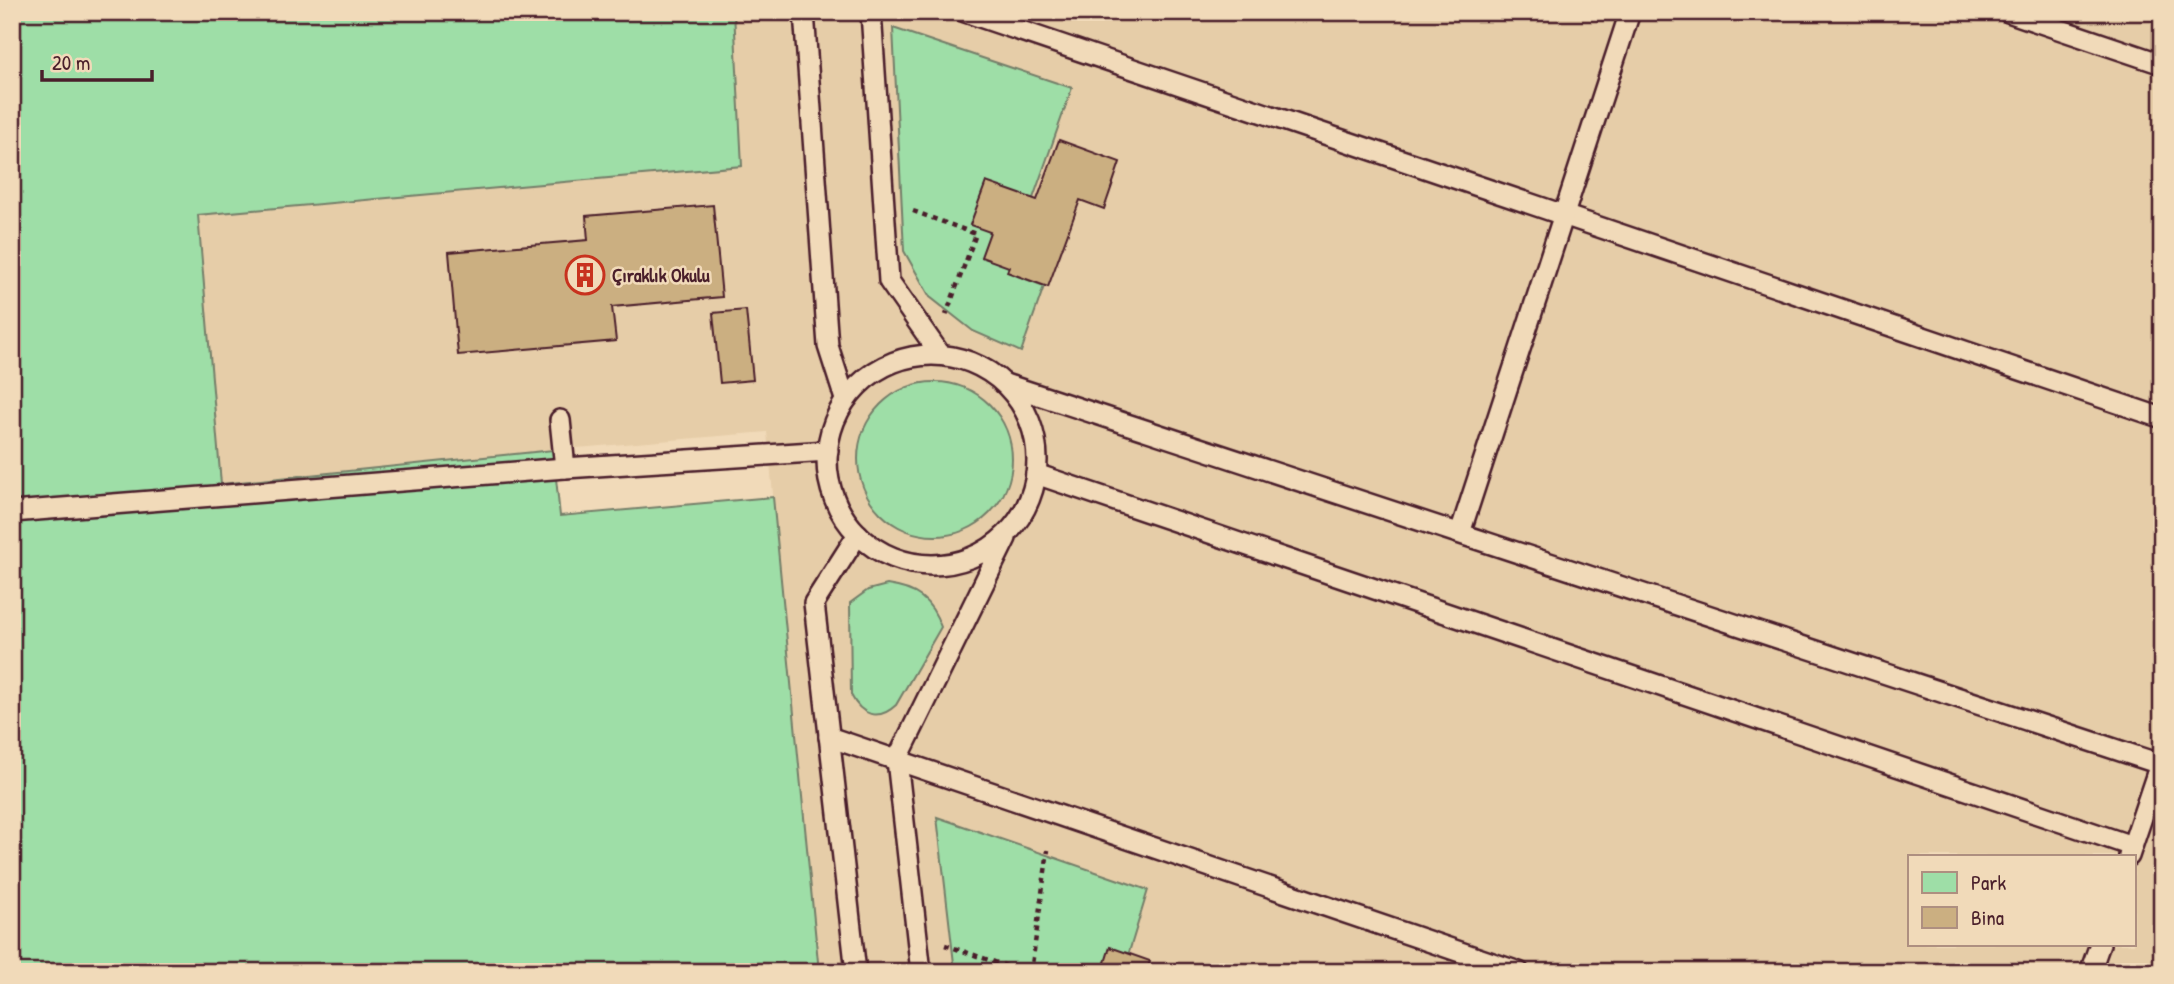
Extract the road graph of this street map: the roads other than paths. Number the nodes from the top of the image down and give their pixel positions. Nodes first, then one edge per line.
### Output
1 (804, 12) edge
2 (871, 12) edge
3 (965, 12) edge
4 (1630, 12) edge
5 (2008, 12) edge
6 (2162, 64) edge
7 (1564, 215) junction
8 (937, 349) junction
9 (1005, 384) junction
10 (845, 399) junction
11 (2162, 418) edge
12 (560, 420) dead end
13 (828, 451) junction
14 (565, 468) junction
15 (1037, 474) junction
16 (12, 512) edge
17 (1009, 532) junction
18 (1460, 533) junction
19 (858, 534) junction
20 (829, 737) junction
21 (897, 760) junction
22 (2161, 761) edge
23 (2131, 851) edge
24 (2099, 946) edge
25 (856, 972) edge
26 (921, 972) edge
27 (1519, 972) edge
28 (2090, 972) edge

1 - 10 lane
2 - 8 lane
3 - 7 lane
4 - 7 lane
5 - 6 lane
7 - 11 lane
7 - 18 lane
8 - 9 lane
8 - 10 lane
9 - 15 lane
9 - 18 lane
10 - 13 lane
12 - 14 lane
13 - 14 lane
13 - 19 lane
14 - 16 lane
15 - 17 lane
15 - 23 lane
17 - 19 lane
17 - 21 lane
18 - 22 lane
19 - 20 lane
20 - 21 lane
20 - 25 lane
21 - 26 lane
21 - 27 lane
22 - 23 lane
24 - 28 lane

